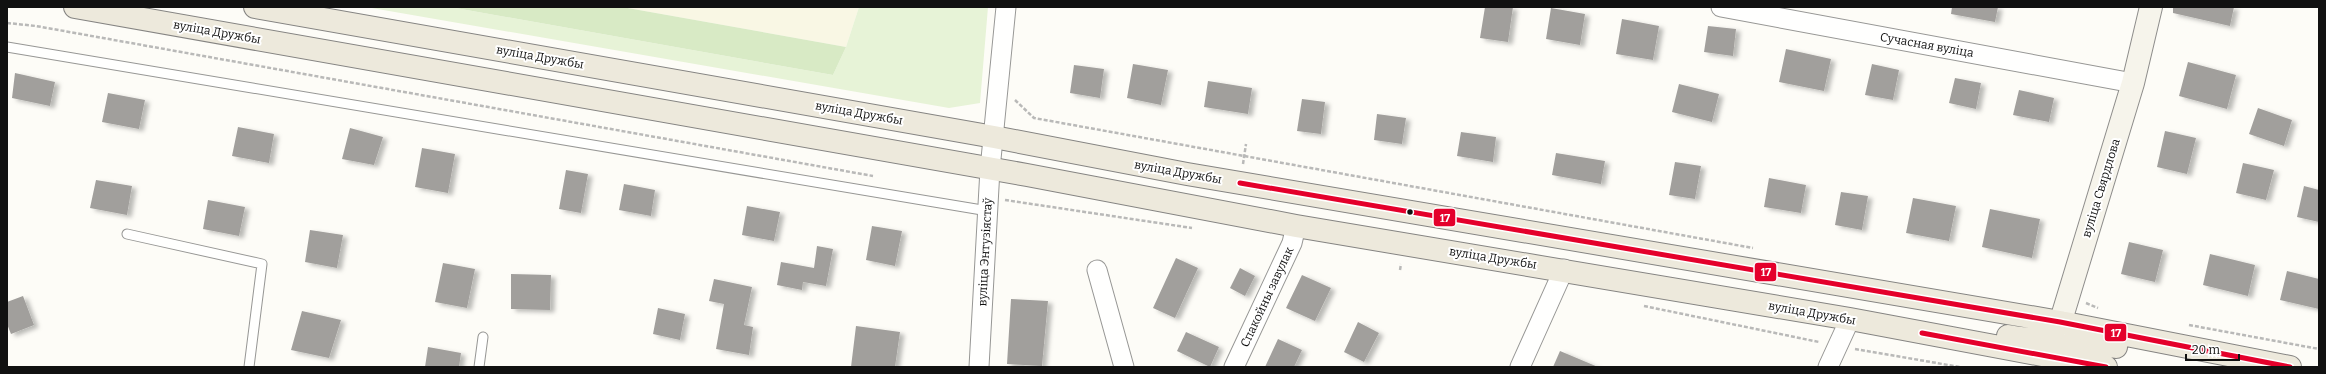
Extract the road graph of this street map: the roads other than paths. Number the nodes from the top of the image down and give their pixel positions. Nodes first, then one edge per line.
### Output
1 (76, 7) edge
2 (255, 7) edge
3 (1006, 7) edge
4 (1721, 7) edge
5 (2151, 7) edge
6 (7, 47) edge
7 (2133, 83) junction
8 (994, 137) junction
9 (990, 169) junction
10 (994, 205) junction
11 (1296, 226) junction
12 (127, 234) dead end
13 (1097, 270) dead end
14 (1564, 270) junction
15 (1850, 319) junction
16 (2060, 322) junction
17 (484, 338) dead end
18 (2244, 359) junction
19 (2049, 362) edge
20 (249, 367) edge
21 (479, 367) edge
22 (980, 367) edge
23 (1124, 367) edge
24 (1234, 367) edge
25 (1520, 367) edge
26 (1828, 367) edge
27 (2106, 367) edge
28 (2290, 367) edge

1 - 9 main road, вуліца Дружбы
2 - 8 main road, вуліца Дружбы
3 - 8 street, вуліца Энтузіястаў
4 - 7 street, Сучасная вуліца
5 - 7 street, вуліца Свярдлова
6 - 10 lane
7 - 16 street, вуліца Свярдлова
8 - 9 street, вуліца Энтузіястаў
8 - 16 main road, вуліца Дружбы
9 - 10 street, вуліца Энтузіястаў
9 - 11 main road, вуліца Дружбы
10 - 22 street, вуліца Энтузіястаў
11 - 14 main road, вуліца Дружбы
11 - 24 street, Спакойны завулак
12 - 20 lane
13 - 23 street
14 - 15 main road, вуліца Дружбы
14 - 25 street
15 - 16 main road
15 - 19 main road, вуліца Дружбы
15 - 26 street
16 - 18 main road, вуліца Дружбы
16 - 19 street, вуліца Свярдлова
17 - 21 lane
18 - 19 main road
18 - 28 main road, вуліца Дружбы
19 - 27 main road, вуліца Дружбы

